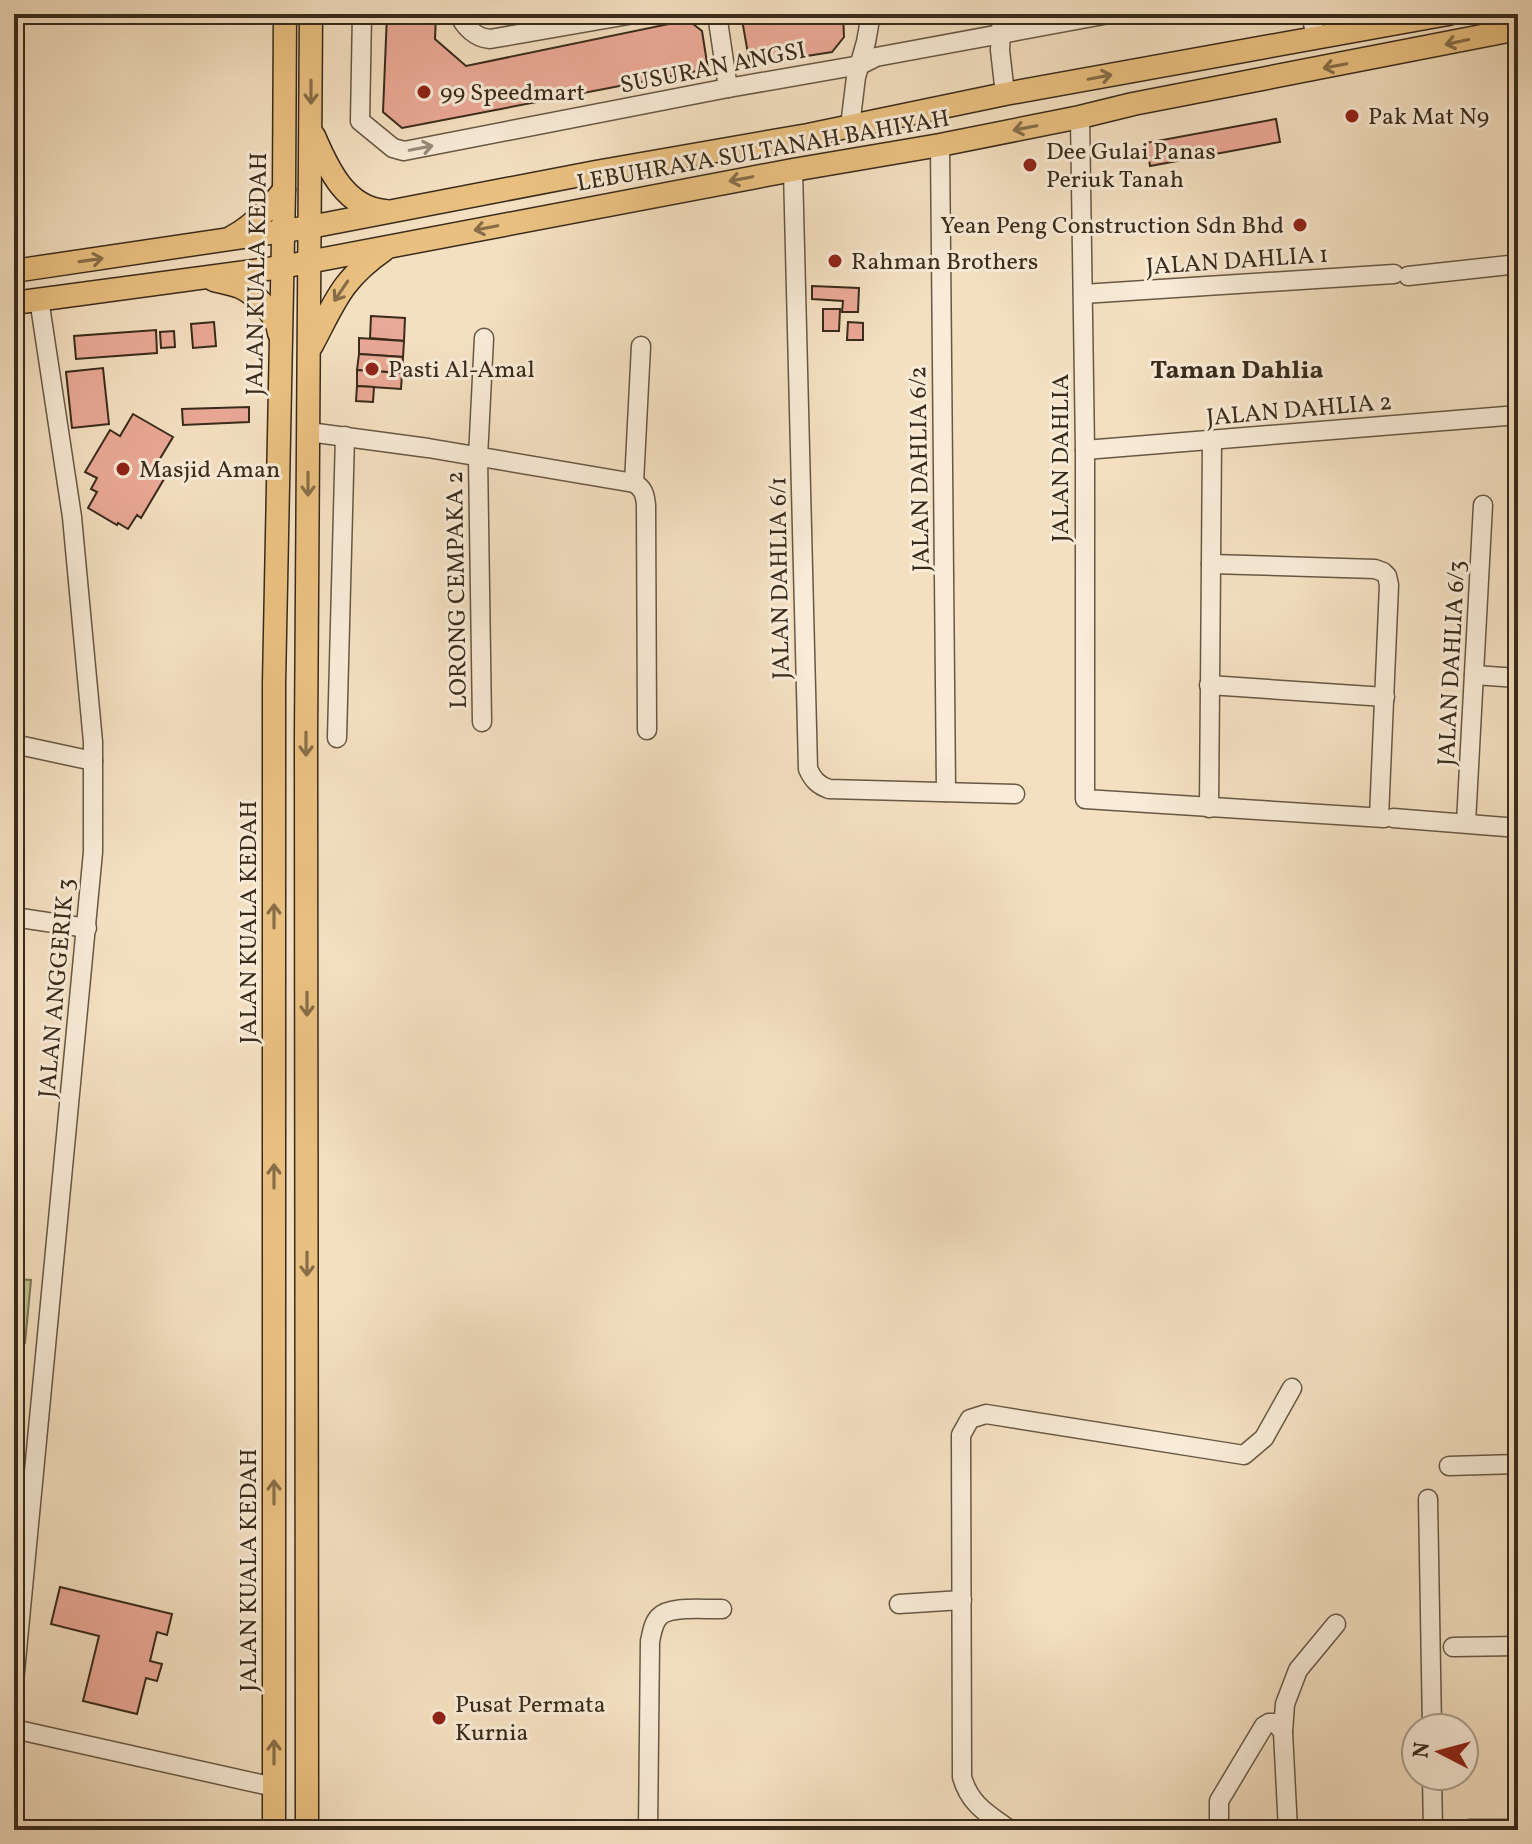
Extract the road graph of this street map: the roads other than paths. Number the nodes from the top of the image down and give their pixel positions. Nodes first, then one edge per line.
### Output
1 (285, 14) edge
2 (311, 14) edge
3 (362, 14) edge
4 (459, 14) edge
5 (634, 14) edge
6 (717, 14) edge
7 (871, 14) edge
8 (1002, 14) edge
9 (1109, 14) edge
10 (1311, 14) edge
11 (1448, 14) edge
12 (1518, 29) edge
13 (1001, 34) junction
14 (1316, 37) junction
15 (860, 65) junction
16 (728, 88) junction
17 (1005, 94) junction
18 (1080, 117) junction
19 (850, 126) junction
20 (311, 128) junction
21 (940, 145) junction
22 (793, 170) junction
23 (284, 190) junction
24 (390, 211) junction
25 (310, 227) junction
26 (282, 231) junction
27 (212, 242) junction
28 (390, 246) junction
29 (310, 261) junction
30 (1518, 264) edge
31 (282, 267) junction
32 (14, 271) edge
33 (188, 280) junction
34 (1083, 294) junction
35 (39, 299) junction
36 (14, 303) edge
37 (484, 338) dead end
38 (641, 346) dead end
39 (309, 350) junction
40 (280, 354) junction
41 (1518, 415) edge
42 (309, 432) junction
43 (345, 436) junction
44 (1212, 440) junction
45 (1085, 450) junction
46 (478, 457) junction
47 (634, 483) junction
48 (1483, 505) dead end
49 (1211, 564) junction
50 (1474, 675) junction
51 (1518, 678) edge
52 (274, 683) junction
53 (307, 683) junction
54 (1209, 685) junction
55 (1385, 697) junction
56 (482, 722) dead end
57 (647, 730) dead end
58 (337, 738) dead end
59 (14, 744) edge
60 (93, 761) junction
61 (946, 792) junction
62 (1015, 794) dead end
63 (1209, 808) junction
64 (1386, 818) junction
65 (1466, 823) junction
66 (1518, 828) edge
67 (14, 917) edge
68 (87, 928) junction
69 (1292, 1388) dead end
70 (1518, 1464) edge
71 (1449, 1466) dead end
72 (1428, 1499) dead end
73 (962, 1600) junction
74 (899, 1604) dead end
75 (722, 1609) dead end
76 (1336, 1624) dead end
77 (1518, 1646) edge
78 (1453, 1647) dead end
79 (14, 1682) edge
80 (1432, 1712) edge
81 (14, 1729) edge
82 (1283, 1732) junction
83 (274, 1787) junction
84 (1432, 1792) edge
85 (1469, 1829) edge
86 (1518, 1829) edge
87 (274, 1830) edge
88 (307, 1830) edge
89 (648, 1830) edge
90 (1010, 1830) edge
91 (1219, 1830) edge
92 (1288, 1830) edge
93 (1433, 1830) edge

1 - 23 main road, JALAN KUALA KEDAH
2 -> 20 main road
3 -> 16 street, SUSURAN ANGSI
4 - 5 street
6 - 16 street
7 - 15 street
8 - 13 street
9 - 13 street, SUSURAN ANGSI
10 - 14 street
11 - 14 main road, LEBUHRAYA SULTANAH BAHIYAH
12 -> 18 main road, LEBUHRAYA SULTANAH BAHIYAH
13 - 15 street, SUSURAN ANGSI
13 - 17 street
17 -> 14 main road, LEBUHRAYA SULTANAH BAHIYAH
15 - 16 street, SUSURAN ANGSI
15 - 19 street
17 - 19 main road, LEBUHRAYA SULTANAH BAHIYAH
18 -> 21 main road, LEBUHRAYA SULTANAH BAHIYAH
18 - 34 street, JALAN DAHLIA
19 - 24 main road, LEBUHRAYA SULTANAH BAHIYAH
20 - 24 main road
20 - 25 main road
21 - 22 main road, LEBUHRAYA SULTANAH BAHIYAH
21 - 61 street, JALAN DAHLIA 6/2
22 -> 28 main road, LEBUHRAYA SULTANAH BAHIYAH
22 - 61 street, JALAN DAHLIA 6/1
23 - 26 main road, JALAN KUALA KEDAH
23 - 27 main road
24 - 25 main road, LEBUHRAYA SULTANAH BAHIYAH
25 - 26 main road, LEBUHRAYA SULTANAH BAHIYAH
25 - 29 main road
26 - 27 main road, LEBUHRAYA SULTANAH BAHIYAH
26 - 31 main road, JALAN KUALA KEDAH
32 -> 27 main road, LEBUHRAYA SULTANAH BAHIYAH
28 - 29 main road, LEBUHRAYA SULTANAH BAHIYAH
28 -> 39 main road
29 - 31 main road, LEBUHRAYA SULTANAH BAHIYAH
29 - 39 main road
30 - 34 street, JALAN DAHLIA 1
31 - 33 main road, LEBUHRAYA SULTANAH BAHIYAH
31 - 40 main road, JALAN KUALA KEDAH
33 - 35 main road, LEBUHRAYA SULTANAH BAHIYAH
33 - 40 main road
34 - 45 street, JALAN DAHLIA
35 - 36 main road, LEBUHRAYA SULTANAH BAHIYAH
35 - 60 street, JALAN ANGGERIK 3
37 - 46 street, LORONG CEMPAKA 2
38 - 47 street
39 - 42 main road
40 - 52 main road, JALAN KUALA KEDAH
41 - 44 street, JALAN DAHLIA 2
42 - 43 street
42 -> 53 main road
43 - 46 street
43 - 58 street
44 - 45 street, JALAN DAHLIA 2
44 - 49 street
45 - 63 street, JALAN DAHLIA
46 - 47 street
46 - 56 street, LORONG CEMPAKA 2
47 - 57 street
48 - 50 street, JALAN DAHLIA 6/3
49 - 54 street
49 - 55 street
50 - 51 street
50 - 65 street, JALAN DAHLIA 6/3
52 - 53 main road
83 -> 52 main road, JALAN KUALA KEDAH
53 -> 88 main road
54 - 55 street
54 - 63 street
55 - 64 street
59 - 60 street
60 - 68 street, JALAN ANGGERIK 3
61 - 62 street, JALAN DAHLIA 6/1
63 - 64 street
64 - 65 street
65 - 66 street
67 - 68 street
68 - 79 street, JALAN ANGGERIK 3
69 - 73 street
70 - 71 street
72 - 80 street
73 - 74 street
73 - 90 street
75 - 89 street
76 - 82 street
77 - 78 street
81 - 83 street
82 - 91 street
82 - 92 street
83 - 87 main road, JALAN KUALA KEDAH
84 - 93 street
85 - 86 street

